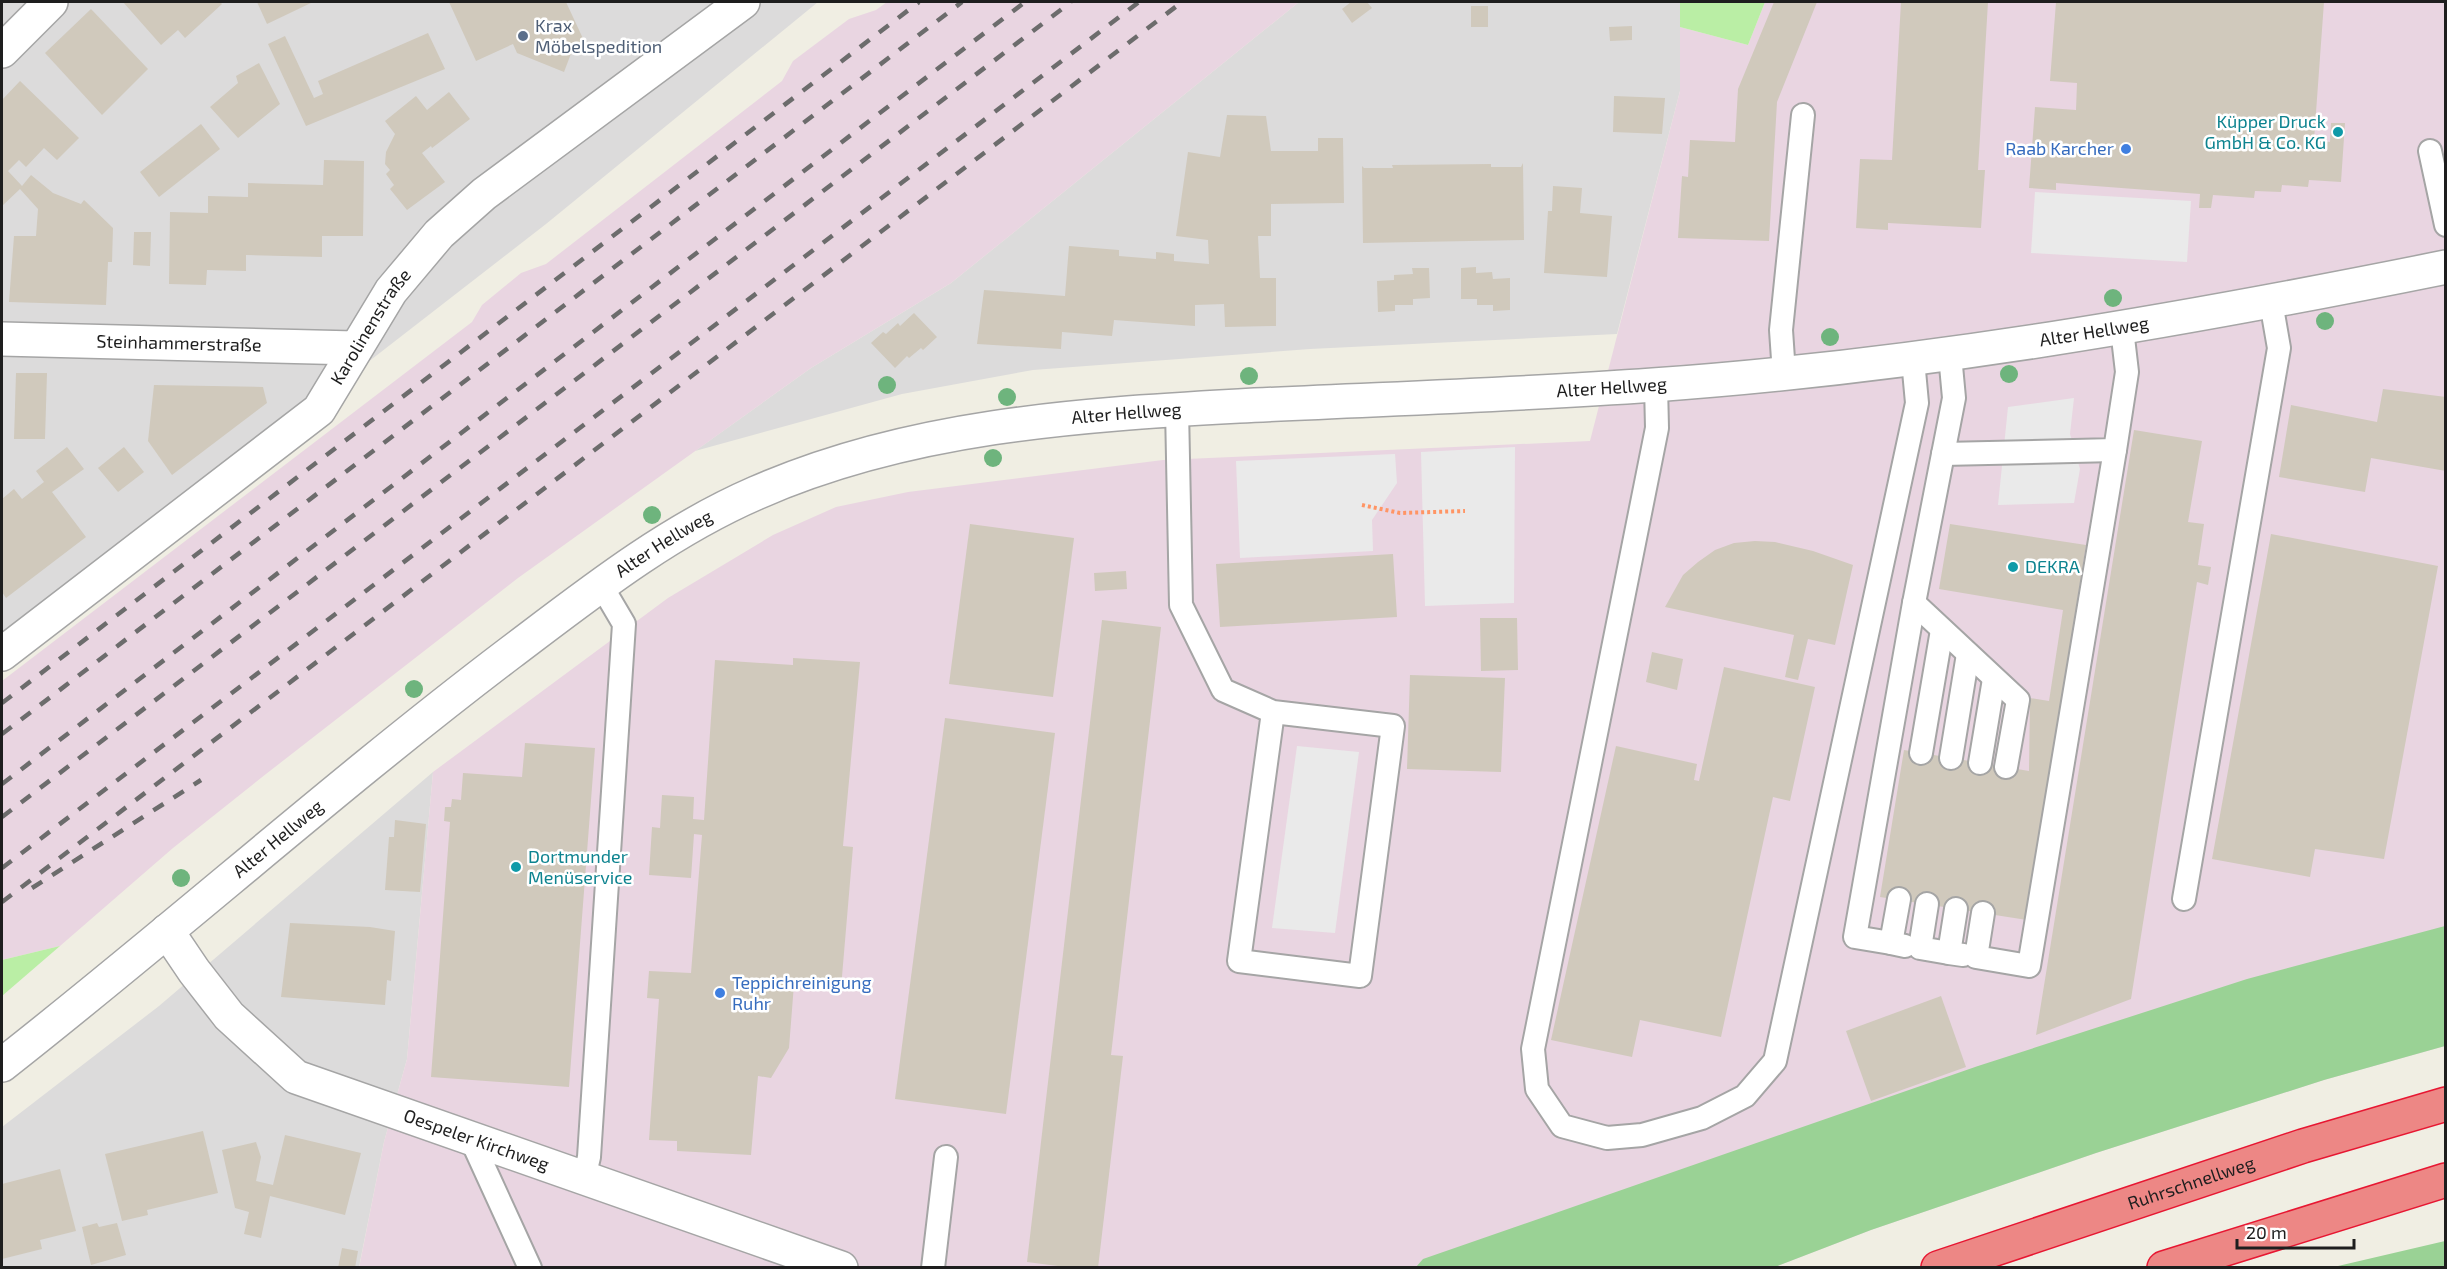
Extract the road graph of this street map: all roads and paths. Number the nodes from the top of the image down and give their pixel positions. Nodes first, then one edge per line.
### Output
1 (51, 2) edge
2 (744, 2) edge
3 (2, 51) edge
4 (1803, 115) dead end
5 (2430, 151) dead end
6 (2445, 225) edge
7 (2445, 267) edge
8 (2271, 302) junction
9 (2122, 329) junction
10 (2, 339) edge
11 (355, 348) junction
12 (1950, 355) junction
13 (1913, 360) junction
14 (1784, 374) junction
15 (1656, 385) junction
16 (1177, 409) junction
17 (2115, 450) junction
18 (1943, 454) junction
19 (1362, 505) dead end
20 (1465, 511) dead end
21 (601, 585) junction
22 (1914, 603) junction
23 (1942, 630) junction
24 (2, 654) edge
25 (1968, 654) junction
26 (1994, 679) junction
27 (1274, 712) junction
28 (1921, 753) dead end
29 (1951, 758) dead end
30 (1980, 763) dead end
31 (2006, 767) dead end
32 (1899, 899) dead end
33 (2184, 899) dead end
34 (1927, 904) dead end
35 (1956, 909) dead end
36 (1983, 913) dead end
37 (167, 931) junction
38 (1891, 943) junction
39 (1920, 948) junction
40 (1949, 953) junction
41 (1976, 957) junction
42 (2, 1065) edge
43 (2445, 1104) edge
44 (471, 1139) junction
45 (946, 1157) dead end
46 (584, 1178) junction
47 (2445, 1180) edge
48 (530, 1268) edge
49 (841, 1268) edge
50 (933, 1268) edge
51 (1938, 1268) edge
52 (2163, 1268) edge

1 - 3 street
2 - 11 street, Karolinenstraße
4 - 14 lane
5 - 6 lane
7 - 8 street, Alter Hellweg
8 - 9 street, Alter Hellweg
8 - 33 lane
9 - 12 street, Alter Hellweg
9 - 17 lane
10 - 11 street, Steinhammerstraße
11 - 24 street, Karolinenstraße
12 - 13 street, Alter Hellweg
12 - 18 lane
13 - 14 street, Alter Hellweg
13 - 15 lane
14 - 15 street, Alter Hellweg
15 - 16 street, Alter Hellweg
16 - 21 street, Alter Hellweg
16 - 27 lane
17 - 18 lane
17 - 41 lane
18 - 22 lane
19 - 20 path
21 - 37 street, Alter Hellweg
21 - 46 lane
22 - 23 lane
22 - 38 lane
23 - 25 lane
23 - 28 lane
25 - 26 lane
25 - 29 lane
26 - 30 lane
26 - 31 lane
27 - 27 lane
32 - 38 lane
34 - 39 lane
35 - 40 lane
36 - 41 lane
37 - 42 street, Alter Hellweg
37 - 44 street, Oespeler Kirchweg
38 - 39 lane
39 - 40 lane
40 - 41 lane
43 - 51 highway, Ruhrschnellweg
44 - 46 street, Oespeler Kirchweg
44 - 48 lane
45 - 50 lane
46 - 49 street, Oespeler Kirchweg
47 - 52 highway

